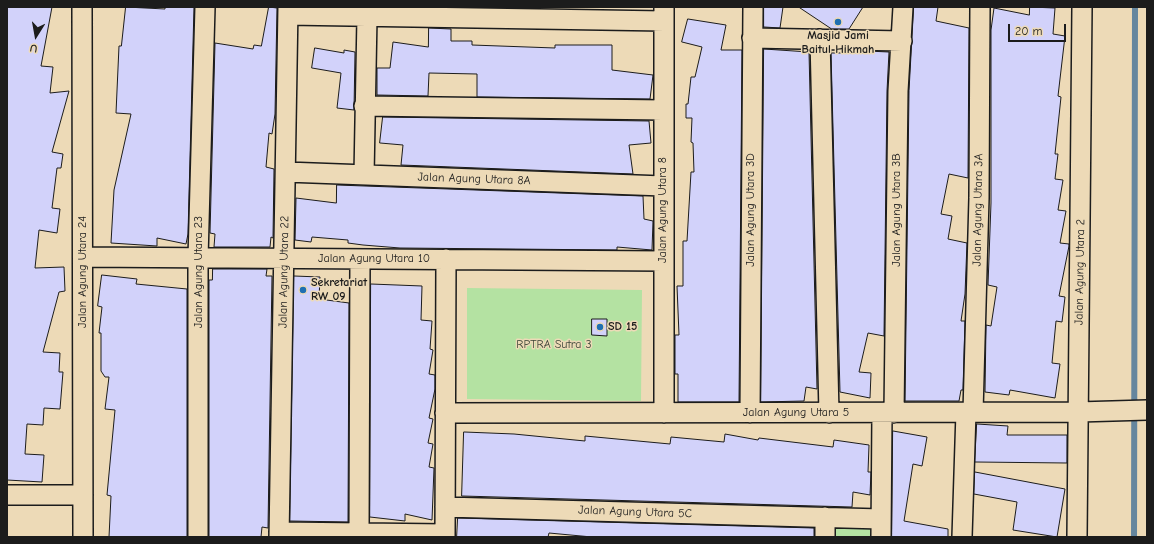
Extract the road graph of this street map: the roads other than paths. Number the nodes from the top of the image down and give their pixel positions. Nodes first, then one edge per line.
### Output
1 (82, 7) edge
2 (205, 7) edge
3 (753, 7) edge
4 (903, 7) edge
5 (980, 7) edge
6 (1082, 7) edge
7 (288, 11) edge
8 (664, 14) edge
9 (367, 16) junction
10 (752, 38) junction
11 (820, 39) junction
12 (902, 40) junction
13 (364, 106) junction
14 (663, 110) junction
15 (286, 172) junction
16 (364, 175) junction
17 (663, 186) junction
18 (83, 257) junction
19 (198, 258) junction
20 (284, 258) junction
21 (360, 259) junction
22 (446, 259) junction
23 (664, 260) junction
24 (1147, 410) edge
25 (969, 412) junction
26 (1078, 412) junction
27 (445, 413) junction
28 (664, 413) junction
29 (750, 413) junction
30 (829, 413) junction
31 (888, 413) junction
32 (7, 495) edge
33 (83, 495) junction
34 (445, 507) junction
35 (825, 517) junction
36 (881, 528) edge
37 (359, 533) junction
38 (279, 534) edge
39 (445, 536) edge
40 (83, 537) edge
41 (198, 537) edge
42 (825, 537) edge
43 (962, 537) edge
44 (1077, 537) edge

1 - 18 street, Jalan Agung Utara 24
2 - 19 street, Jalan Agung Utara 23
3 - 10 street, Jalan Agung Utara 3D
4 - 12 street, Jalan Agung Utara 3B
5 - 25 street, Jalan Agung Utara 3A
6 - 26 street, Jalan Agung Utara 2
7 - 9 street
7 - 15 street, Jalan Agung Utara 22
8 - 9 street
8 - 14 street, Jalan Agung Utara 8
9 - 13 street
10 - 11 street
10 - 29 street, Jalan Agung Utara 3D
11 - 12 street
11 - 30 street
12 - 31 street, Jalan Agung Utara 3B
13 - 14 street
13 - 16 street
14 - 17 street, Jalan Agung Utara 8
15 - 16 street, Jalan Agung Utara 8A
15 - 20 street, Jalan Agung Utara 22
16 - 17 street, Jalan Agung Utara 8A
17 - 23 street, Jalan Agung Utara 8
18 - 19 street, Jalan Agung Utara 10
18 - 33 street, Jalan Agung Utara 24
19 - 20 street, Jalan Agung Utara 10
19 - 41 street, Jalan Agung Utara 23
20 - 21 street, Jalan Agung Utara 10
20 - 38 street, Jalan Agung Utara 22
21 - 22 street, Jalan Agung Utara 10
21 - 37 street
22 - 23 street, Jalan Agung Utara 10
22 - 27 street
23 - 28 street, Jalan Agung Utara 8
24 - 26 street, Jalan Agung Utara 5
25 - 26 street, Jalan Agung Utara 5
25 - 31 street, Jalan Agung Utara 5
25 - 43 street, Jalan Agung Utara 3A
26 - 44 street, Jalan Agung Utara 2
27 - 28 street, Jalan Agung Utara 5
27 - 34 street
28 - 29 street, Jalan Agung Utara 5
29 - 30 street, Jalan Agung Utara 5
30 - 31 street, Jalan Agung Utara 5
31 - 36 street, Jalan Agung Utara 3B
32 - 33 street
33 - 40 street, Jalan Agung Utara 24
34 - 35 street, Jalan Agung Utara 5C
34 - 39 street
35 - 36 street, Jalan Agung Utara 5C
35 - 42 street
37 - 38 street
37 - 39 street

